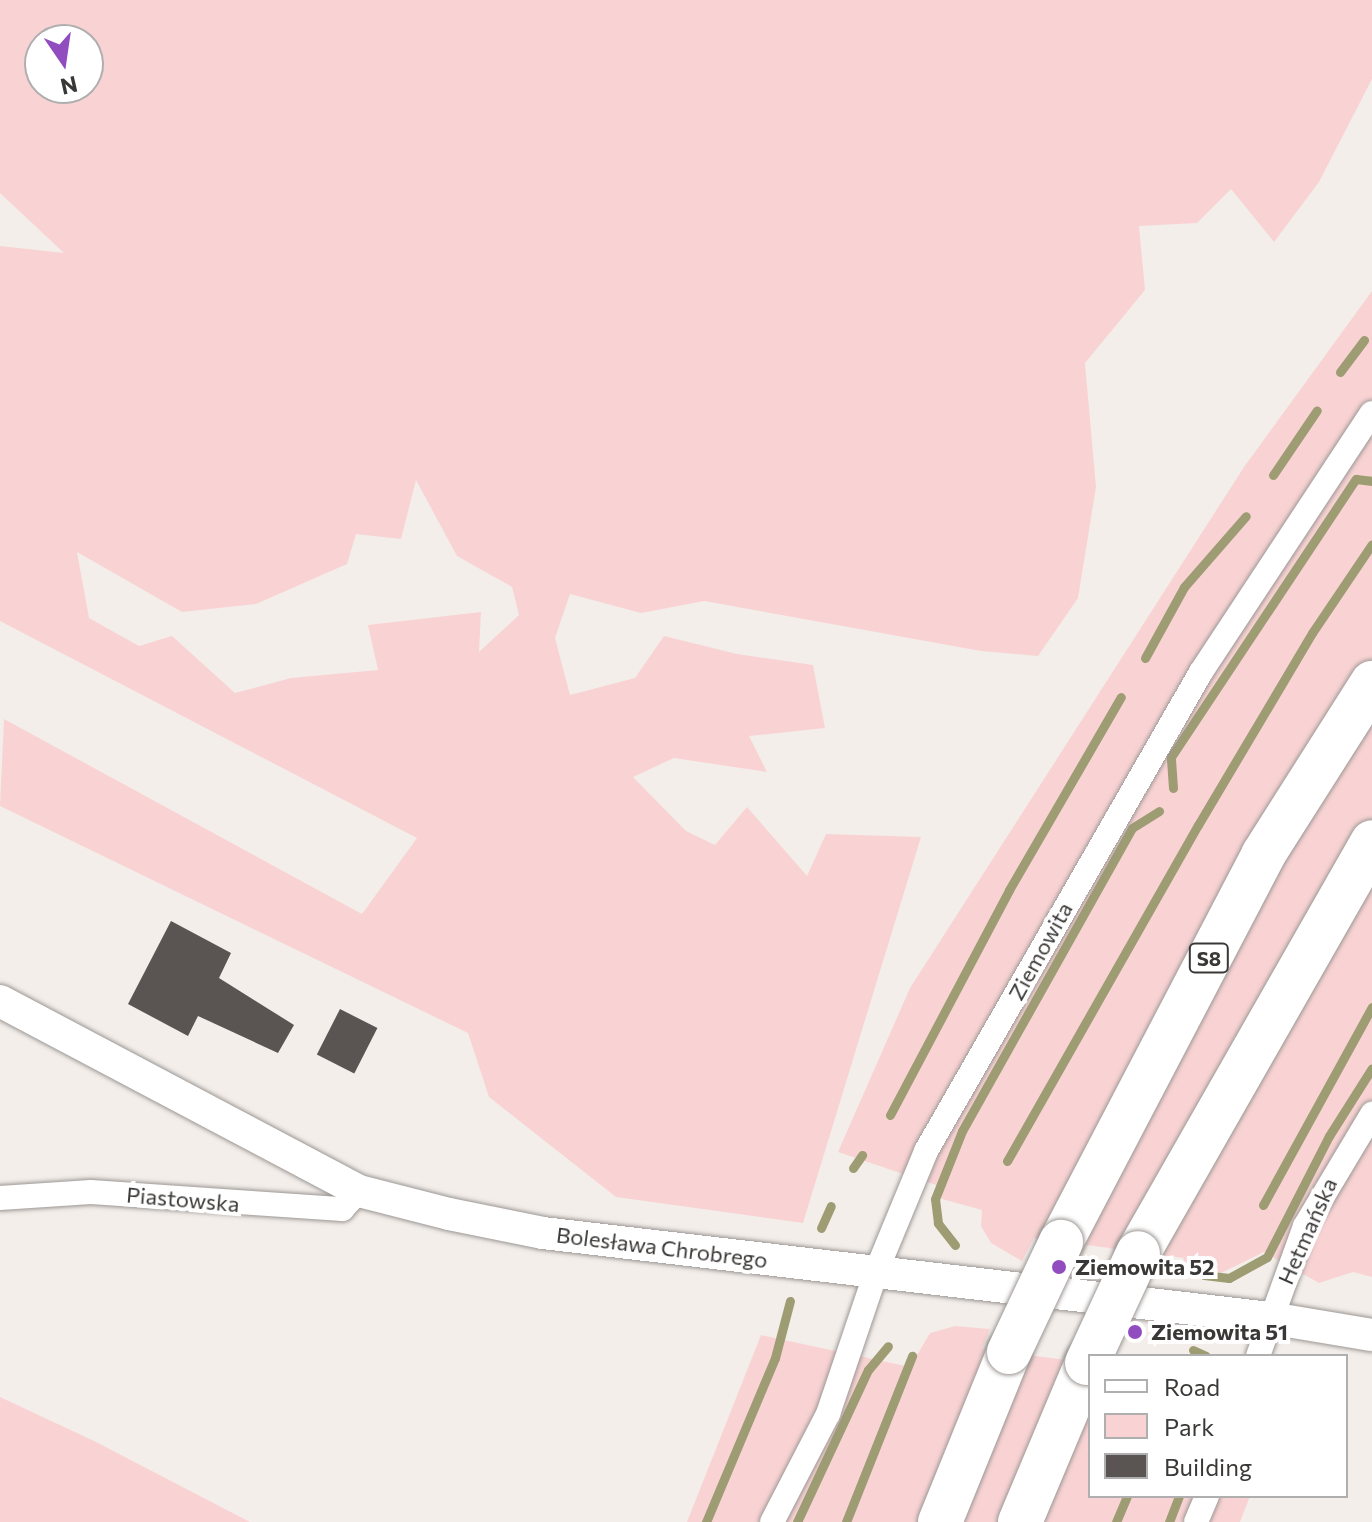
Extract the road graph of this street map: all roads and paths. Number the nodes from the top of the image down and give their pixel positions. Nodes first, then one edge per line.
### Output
1 (1372, 413) edge
2 (1372, 683) edge
3 (1372, 842) edge
4 (0, 1001) edge
5 (1372, 1114) edge
6 (359, 1191) junction
7 (0, 1198) edge
8 (876, 1272) junction
9 (1270, 1318) junction
10 (1372, 1335) edge
11 (1091, 1354) edge
12 (1259, 1354) edge
13 (1088, 1361) edge
14 (1206, 1498) edge
15 (772, 1522) edge
16 (940, 1522) edge
17 (1020, 1522) edge
18 (1196, 1522) edge

1 - 8 street, Ziemowita
2 - 16 highway, S8, bridge
3 - 11 highway, bridge
4 - 6 street, Bolesława Chrobrego
5 - 9 street, Hetmańska
6 - 7 street, Piastowska
6 - 8 street, Bolesława Chrobrego
8 - 9 street, Bolesława Chrobrego
8 - 15 street, Ziemowita
9 - 10 street, Bolesława Chrobrego
9 - 12 street, Hetmańska
13 - 17 highway, bridge
14 - 18 street

